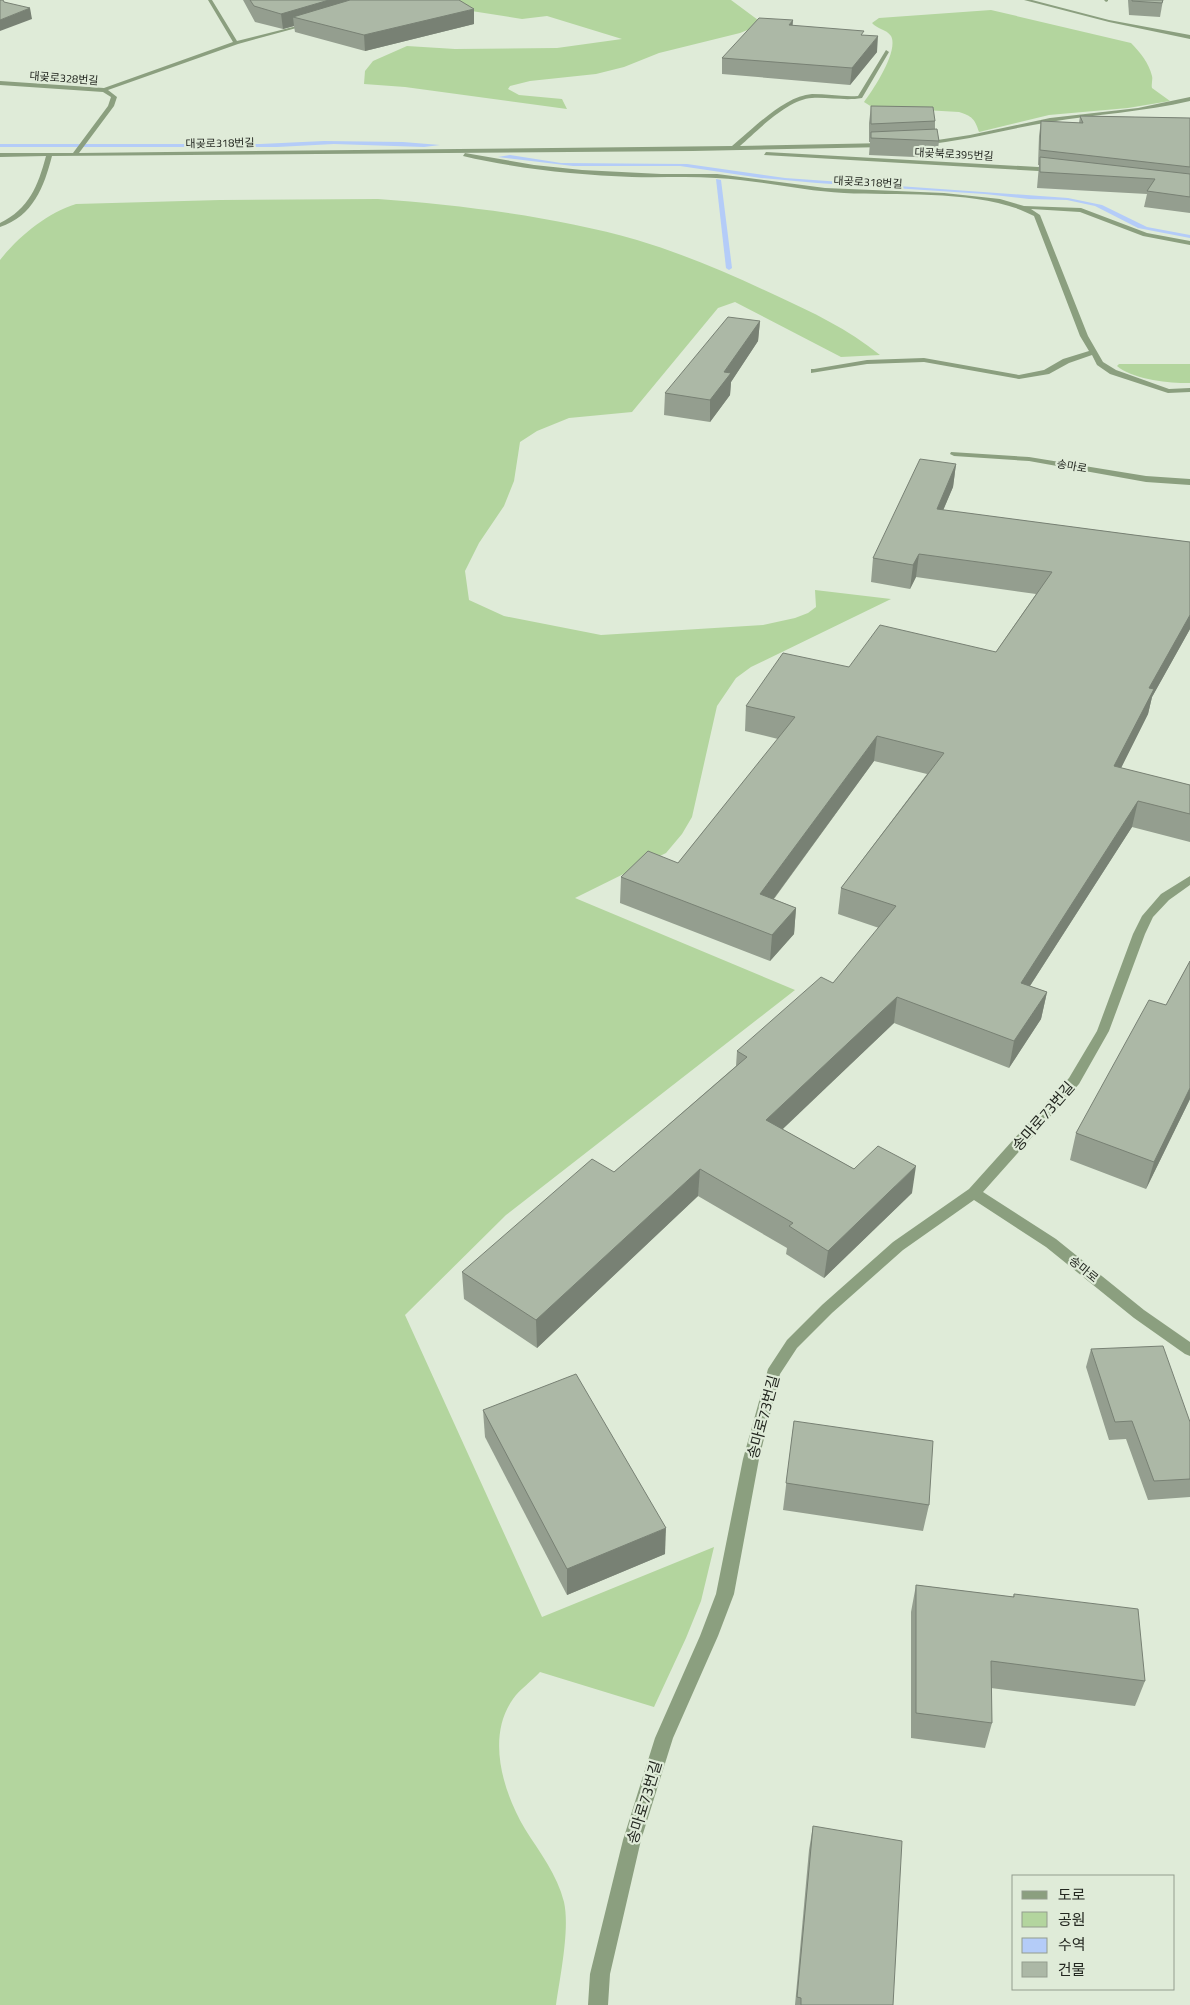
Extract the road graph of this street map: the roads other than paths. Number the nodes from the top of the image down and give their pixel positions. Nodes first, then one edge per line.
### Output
1 (210, 0) edge
2 (1026, 0) edge
3 (312, 23) edge
4 (1190, 37) edge
5 (236, 43) junction
6 (886, 52) dead end
7 (0, 83) edge
8 (104, 90) junction
9 (1190, 99) edge
10 (910, 144) edge
11 (895, 145) edge
12 (717, 148) junction
13 (734, 148) junction
14 (441, 150) junction
15 (76, 152) junction
16 (0, 155) edge
17 (49, 155) junction
18 (1061, 170) edge
19 (1024, 206) junction
20 (0, 225) edge
21 (1190, 243) edge
22 (1092, 353) junction
23 (814, 371) dead end
24 (1190, 390) edge
25 (954, 454) dead end
26 (1190, 482) edge
27 (1190, 880) edge
28 (974, 1193) junction
29 (1190, 1350) edge
30 (598, 2005) edge

1 - 5 street
2 - 4 street
3 - 5 street
5 - 8 street
6 - 13 street
7 - 8 street, 대곶로328번길
8 - 15 street, 대곶로328번길
9 - 10 street
11 - 13 street, 대곶로318번길
12 - 13 street, 대곶로318번길
12 - 14 street, 대곶로318번길
12 - 18 street, 대곶북로395번길
14 - 15 street, 대곶로318번길
14 - 19 street, 대곶로318번길
15 - 17 street, 대곶로318번길
16 - 17 street, 대곶로318번길
17 - 20 street
19 - 21 street, 대곶로318번길
19 - 22 street
22 - 23 street
22 - 24 street
25 - 26 street, 송마로
27 - 28 street, 송마로73번길
28 - 29 street, 송마로
28 - 30 street, 송마로73번길

